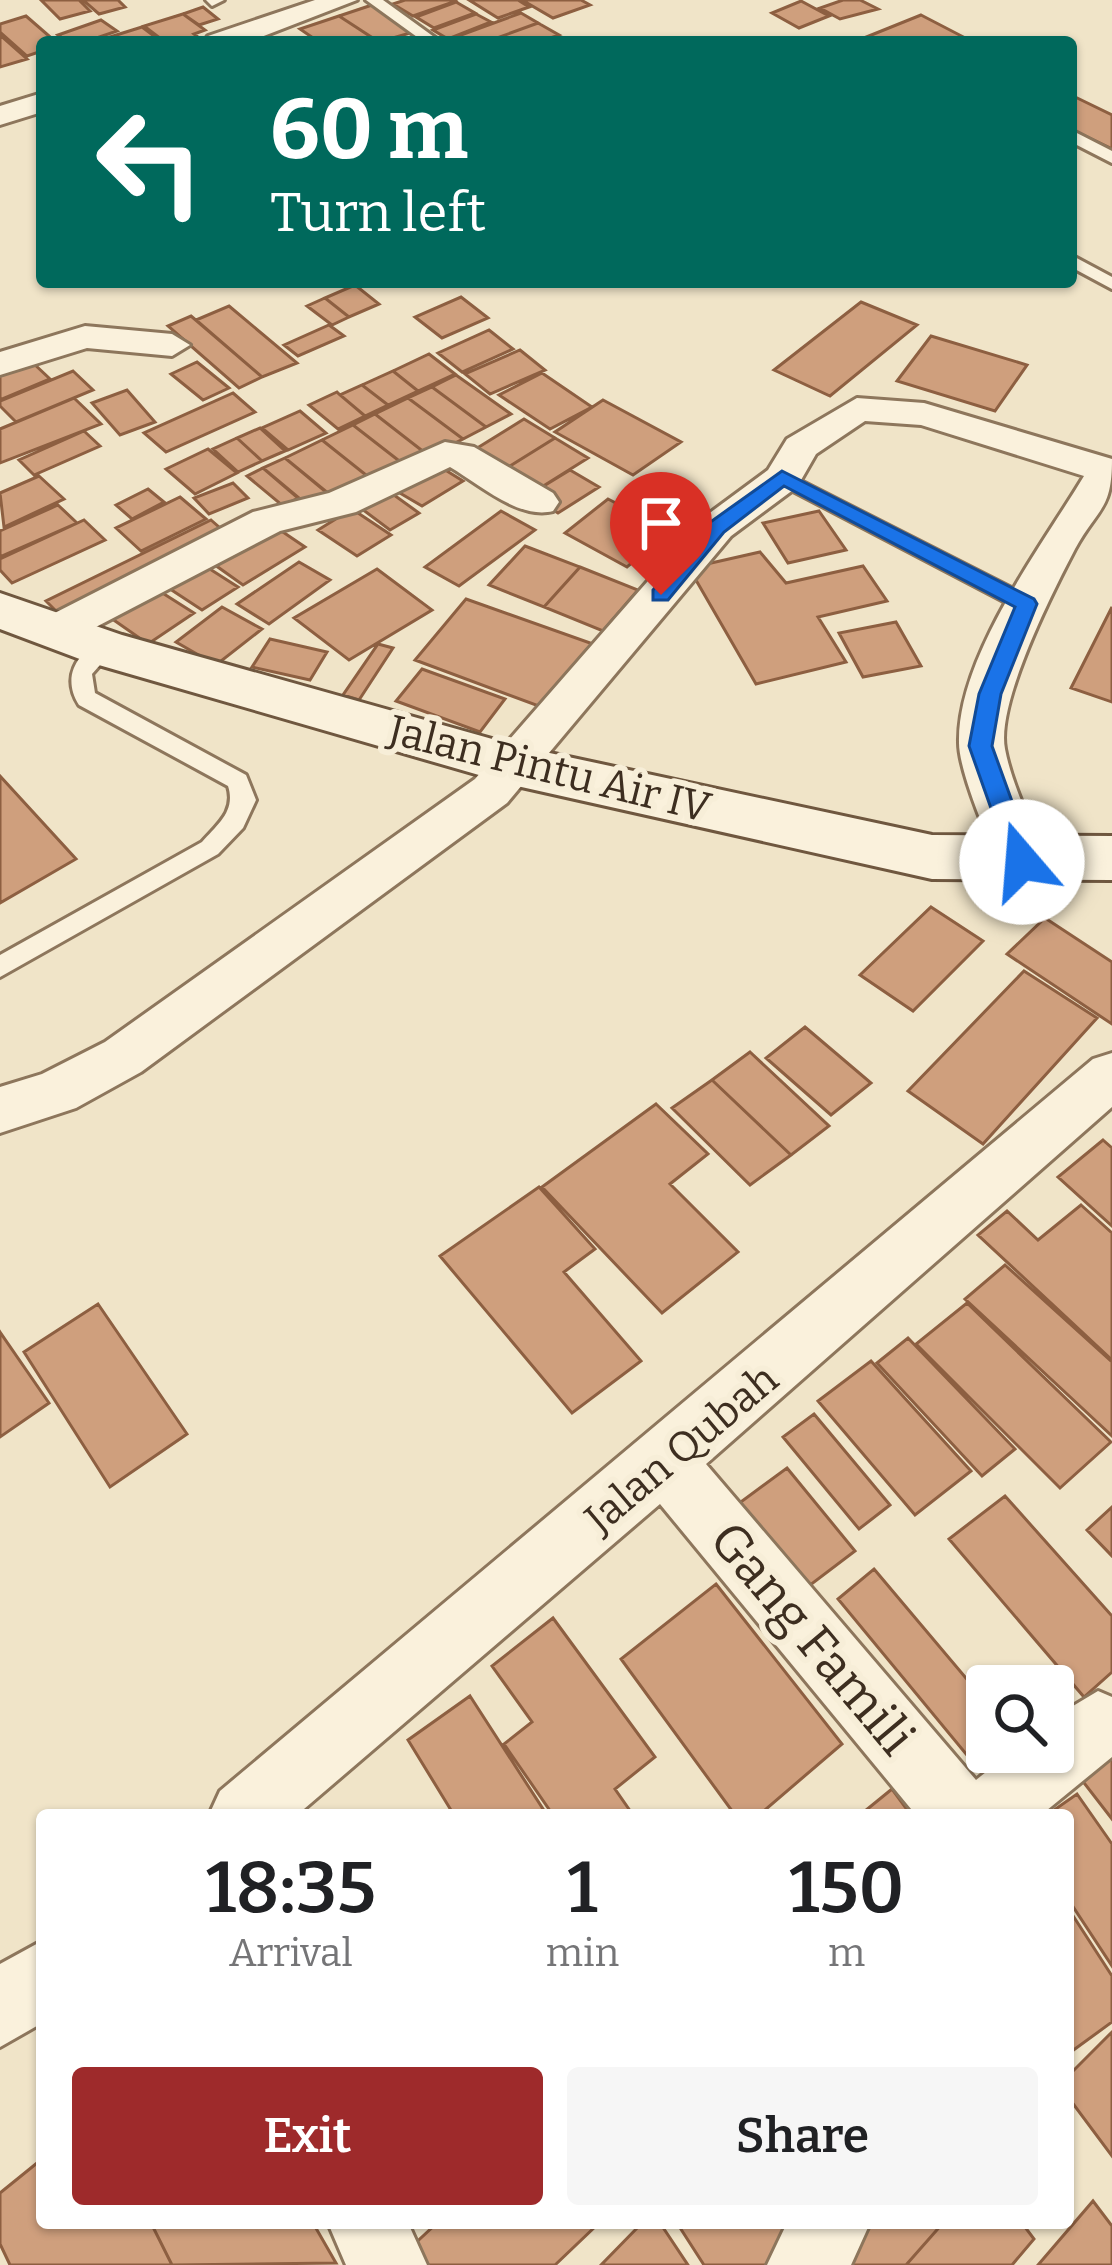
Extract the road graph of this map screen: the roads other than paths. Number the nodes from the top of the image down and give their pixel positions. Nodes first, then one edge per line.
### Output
1 (343, 0) edge
2 (373, 0) edge
3 (237, 36) edge
4 (425, 36) edge
5 (36, 104) edge
6 (0, 116) edge
7 (1077, 138) edge
8 (1112, 158) edge
9 (1077, 264) edge
10 (1112, 284) edge
11 (172, 345) dead end
12 (0, 364) edge
13 (1107, 464) edge
14 (782, 478) junction
15 (539, 502) dead end
16 (1027, 604) junction
17 (0, 610) edge
18 (80, 639) junction
19 (517, 766) junction
20 (1112, 858) edge
21 (1022, 862) junction
22 (0, 967) edge
23 (1112, 1075) edge
24 (0, 1110) edge
25 (664, 1461) junction
26 (1097, 1725) dead end
27 (251, 1809) edge
28 (956, 1809) edge
29 (994, 1809) edge
30 (36, 1982) edge
31 (0, 2010) edge
32 (370, 2229) edge
33 (828, 2229) edge
34 (387, 2265) edge
35 (807, 2265) edge

1 - 3 street
2 - 4 lane
5 - 6 street
7 - 8 lane
9 - 10 lane
11 - 12 street
13 - 14 street
13 - 16 street
14 - 16 lane
14 - 19 street
15 - 18 street
16 - 21 street
17 - 18 main road, Jalan Pintu Air IV
18 - 19 main road, Jalan Pintu Air IV
18 - 22 lane
19 - 21 main road, Jalan Pintu Air IV
19 - 24 street
20 - 21 main road, Jalan Pintu Air IV
23 - 25 street, Jalan Qubah
25 - 27 street, Jalan Qubah
25 - 28 street, Gang Famili
26 - 29 street
30 - 31 street
32 - 34 street
33 - 35 street

